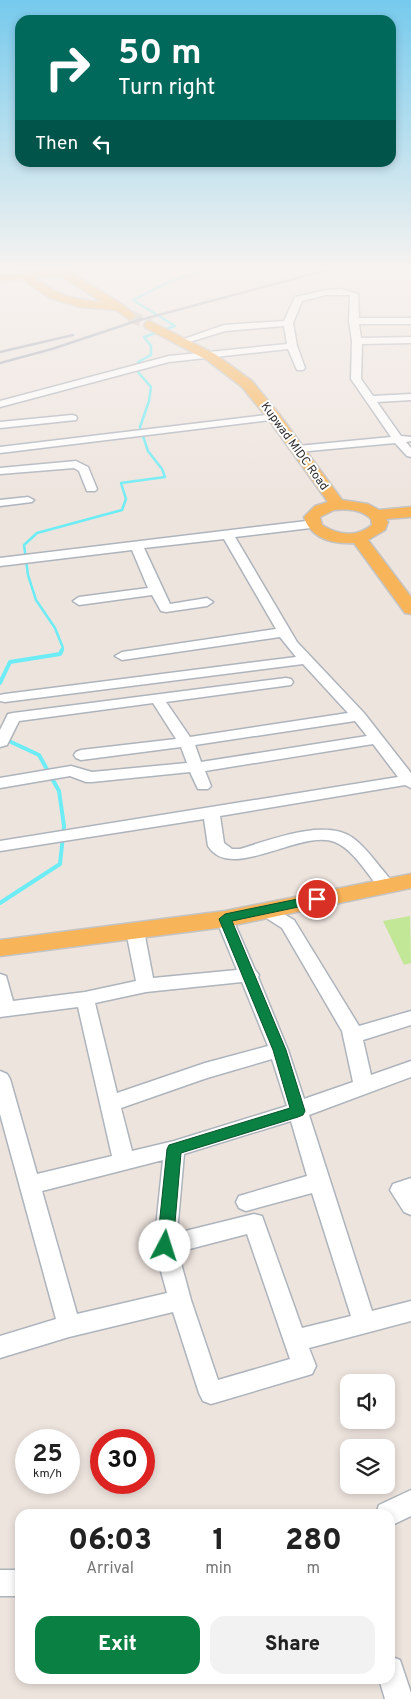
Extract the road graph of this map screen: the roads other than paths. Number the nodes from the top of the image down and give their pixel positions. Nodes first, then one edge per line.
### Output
1 (194, 347) edge
2 (278, 347) edge
3 (292, 347) edge
4 (358, 347) edge
5 (205, 354) junction
6 (300, 368) dead end
7 (411, 397) edge
8 (370, 398) junction
9 (0, 404) edge
10 (274, 416) junction
11 (72, 418) dead end
12 (0, 425) edge
13 (411, 438) edge
14 (398, 440) junction
15 (298, 449) junction
16 (0, 450) edge
17 (411, 454) edge
18 (0, 471) edge
19 (91, 489) dead end
20 (28, 500) dead end
21 (0, 503) edge
22 (338, 505) junction
23 (411, 512) edge
24 (378, 520) junction
25 (411, 521) edge
26 (315, 524) junction
27 (228, 535) junction
28 (358, 538) junction
29 (136, 546) junction
30 (0, 562) edge
31 (156, 591) junction
32 (79, 601) dead end
33 (207, 602) dead end
34 (411, 610) edge
35 (284, 632) junction
36 (122, 656) dead end
37 (304, 660) junction
38 (286, 682) dead end
39 (5, 698) dead end
40 (156, 698) junction
41 (358, 716) junction
42 (377, 739) junction
43 (0, 742) edge
44 (186, 742) junction
45 (81, 755) dead end
46 (196, 767) junction
47 (410, 782) edge
48 (0, 783) edge
49 (203, 786) dead end
50 (211, 811) junction
51 (0, 846) edge
52 (411, 881) edge
53 (386, 885) junction
54 (266, 910) junction
55 (225, 919) junction
56 (135, 931) junction
57 (0, 948) edge
58 (250, 975) junction
59 (0, 981) edge
60 (146, 985) junction
61 (86, 1000) junction
62 (3, 1009) edge
63 (411, 1018) edge
64 (351, 1030) junction
65 (280, 1050) junction
66 (411, 1069) edge
67 (0, 1079) edge
68 (363, 1085) junction
69 (109, 1104) junction
70 (298, 1111) junction
71 (174, 1149) junction
72 (124, 1162) junction
73 (319, 1182) junction
74 (30, 1185) junction
75 (411, 1187) edge
76 (246, 1202) dead end
77 (411, 1206) edge
78 (165, 1246) junction
79 (180, 1300) junction
80 (411, 1311) edge
81 (365, 1324) junction
82 (70, 1326) junction
83 (295, 1341) junction
84 (0, 1347) edge
85 (411, 1504) edge
86 (395, 1511) edge
87 (0, 1583) edge
88 (15, 1583) edge
89 (394, 1684) edge
90 (399, 1699) edge

1 - 5 main road, Kupwad MIDC Road
2 - 5 street
3 - 6 street
4 - 8 street
5 - 9 street
5 - 10 main road, Kupwad MIDC Road
7 - 8 street
8 - 14 street
10 - 15 main road, Kupwad MIDC Road
10 - 16 street
11 - 12 street
13 - 14 street
14 - 15 street
14 - 17 street
15 - 22 main road, Kupwad MIDC Road
18 - 19 street
20 - 21 street
22 - 24 main road
22 - 26 main road
23 - 24 main road
24 - 25 main road
24 - 28 main road
26 - 27 street
26 - 28 main road
27 - 29 street
27 - 35 street
28 - 34 main road
29 - 30 street
29 - 31 street
31 - 32 street
31 - 33 street
35 - 36 street
35 - 37 street
37 - 39 street
37 - 41 street
38 - 40 street
40 - 43 street
40 - 44 street
41 - 42 street
41 - 44 street
42 - 46 street
42 - 47 street
44 - 45 street
44 - 46 street
46 - 48 street
46 - 49 street
47 - 50 street
50 - 51 street
50 - 53 street
52 - 53 main road
53 - 54 main road
54 - 55 main road
54 - 64 street
55 - 56 main road
55 - 58 street
56 - 57 main road
56 - 60 street
58 - 60 street
58 - 65 street
59 - 62 street
60 - 61 street
61 - 62 street
61 - 69 street
63 - 64 street
64 - 68 street
65 - 69 street
65 - 70 street
66 - 68 street
67 - 74 street
68 - 70 street
69 - 72 street
70 - 71 street
70 - 73 street
71 - 72 street
71 - 78 street
72 - 74 street
73 - 76 street
73 - 81 street
74 - 82 street
75 - 77 street
78 - 79 street
78 - 83 street
79 - 82 street
79 - 83 street
80 - 81 street
81 - 83 street
82 - 84 street
85 - 86 street
87 - 88 street
89 - 90 street

